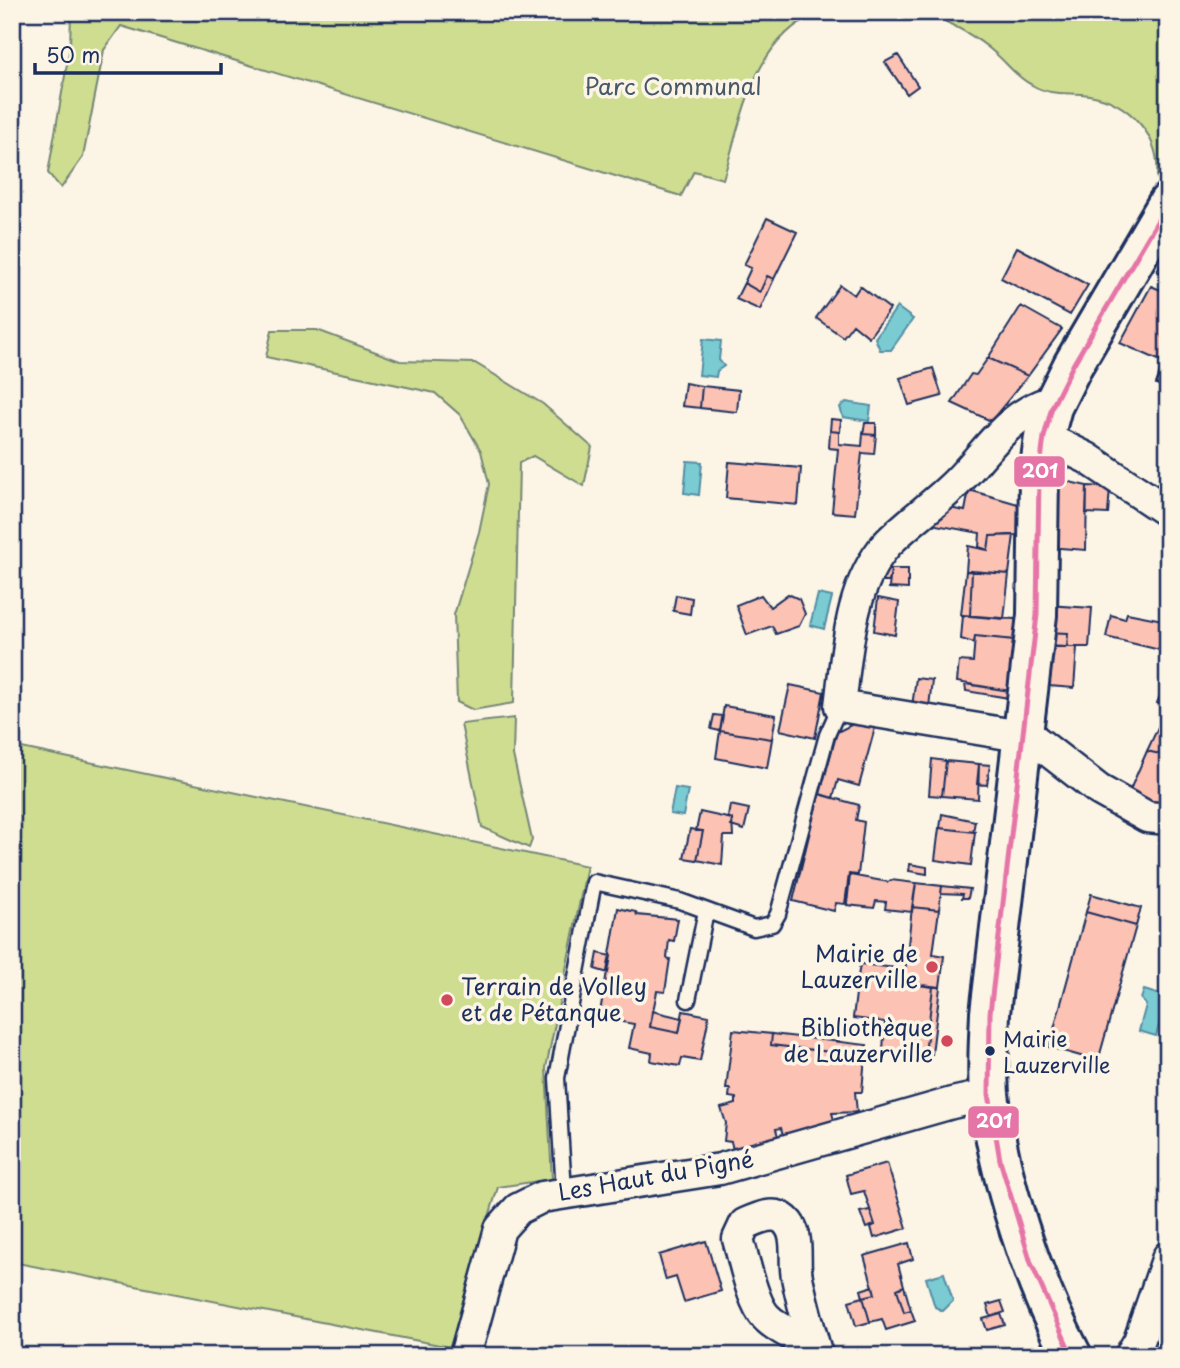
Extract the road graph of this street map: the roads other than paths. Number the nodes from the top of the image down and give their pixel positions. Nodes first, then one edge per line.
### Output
1 (1168, 203) edge
2 (1048, 422) junction
3 (1168, 512) edge
4 (840, 706) junction
5 (1021, 738) junction
6 (1168, 819) edge
7 (706, 911) junction
8 (688, 1000) dead end
9 (989, 1095) junction
10 (564, 1192) junction
11 (1168, 1257) edge
12 (465, 1356) edge
13 (1072, 1356) edge
14 (1130, 1356) edge

1 - 2 street
2 - 3 street
2 - 4 street
2 - 5 street
4 - 5 street
4 - 7 lane
5 - 6 street
5 - 9 street
7 - 8 lane
7 - 10 lane
9 - 10 street, Les Haut du Pigné
9 - 13 street
10 - 12 street, Les Haut du Pigné
11 - 14 street

